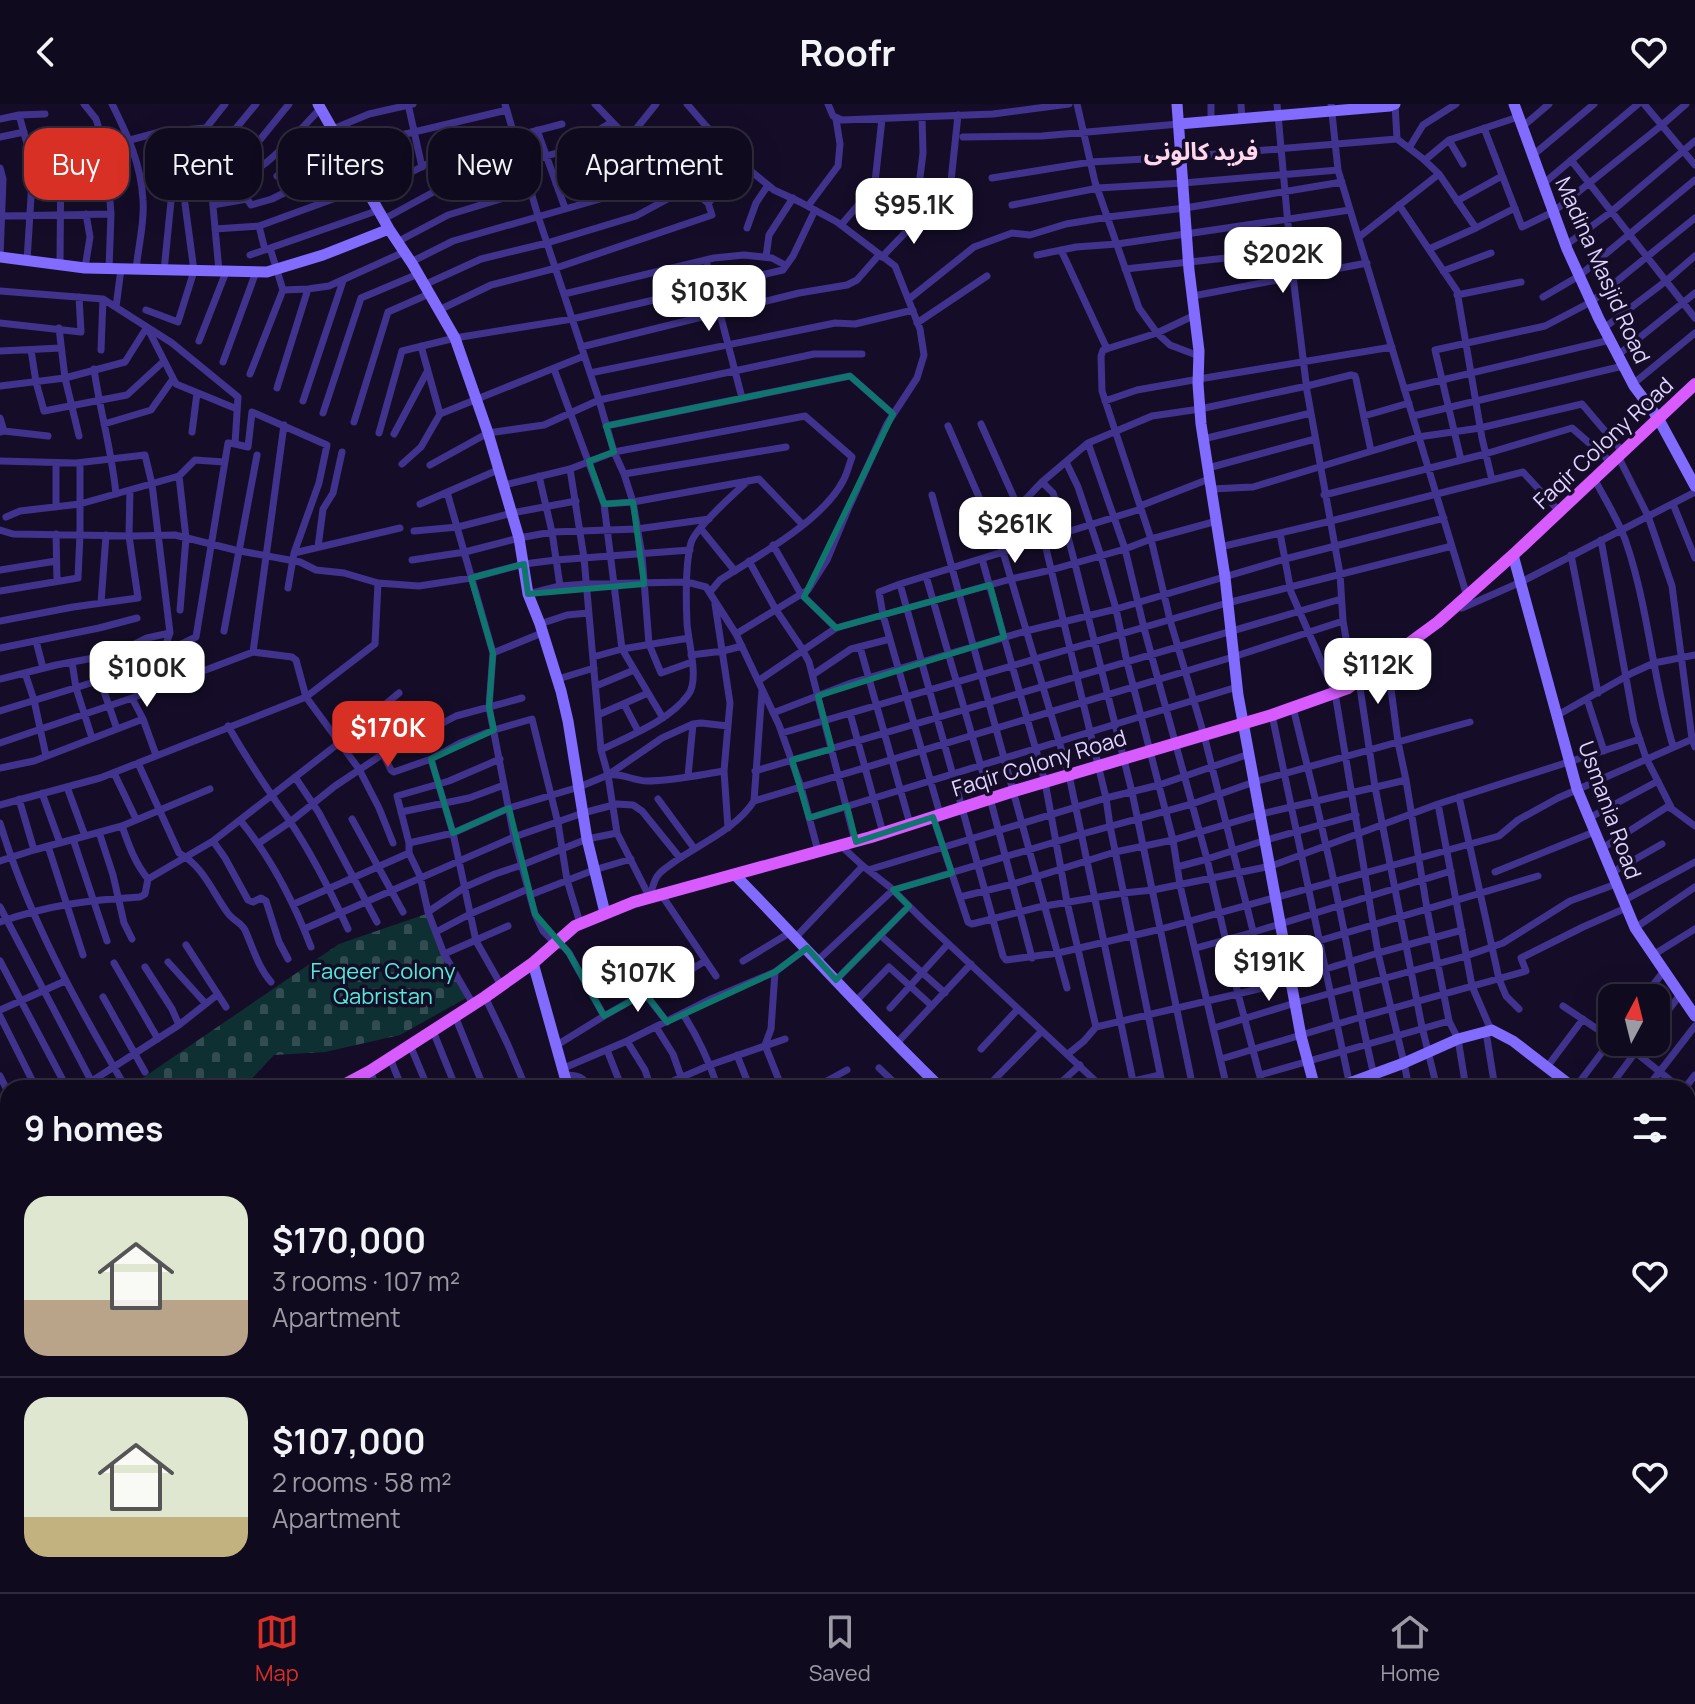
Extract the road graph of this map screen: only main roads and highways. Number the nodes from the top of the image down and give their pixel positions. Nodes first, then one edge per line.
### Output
1 (1177, 104) edge
2 (1395, 104) edge
3 (1514, 104) edge
4 (319, 106) edge
5 (1331, 108) edge
6 (1304, 109) edge
7 (1277, 110) edge
8 (1179, 124) junction
9 (384, 219) junction
10 (0, 257) edge
11 (1695, 386) edge
12 (1658, 418) junction
13 (1695, 489) edge
14 (1513, 555) junction
15 (1243, 723) junction
16 (735, 875) junction
17 (605, 913) junction
18 (533, 963) junction
19 (1695, 1015) edge
20 (353, 1080) edge
21 (566, 1080) edge
22 (932, 1080) edge
23 (1313, 1080) edge
24 (1360, 1080) edge
25 (1564, 1080) edge

1 - 8 main road
2 - 5 main road
3 - 12 main road, Madina Masjid Road
4 - 9 main road
5 - 6 main road
6 - 7 main road
7 - 8 main road
8 - 15 main road
9 - 10 main road
9 - 17 main road
11 - 12 main road, Faqir Colony Road
12 - 13 main road, Madina Masjid Road
12 - 14 main road, Faqir Colony Road
14 - 15 main road, Faqir Colony Road
14 - 19 main road, Usmania Road
15 - 16 main road, Faqir Colony Road
15 - 23 main road
16 - 17 main road, Faqir Colony Road
16 - 22 main road
17 - 18 main road, Faqir Colony Road
18 - 20 main road, Faqir Colony Road
18 - 21 main road
24 - 25 main road

